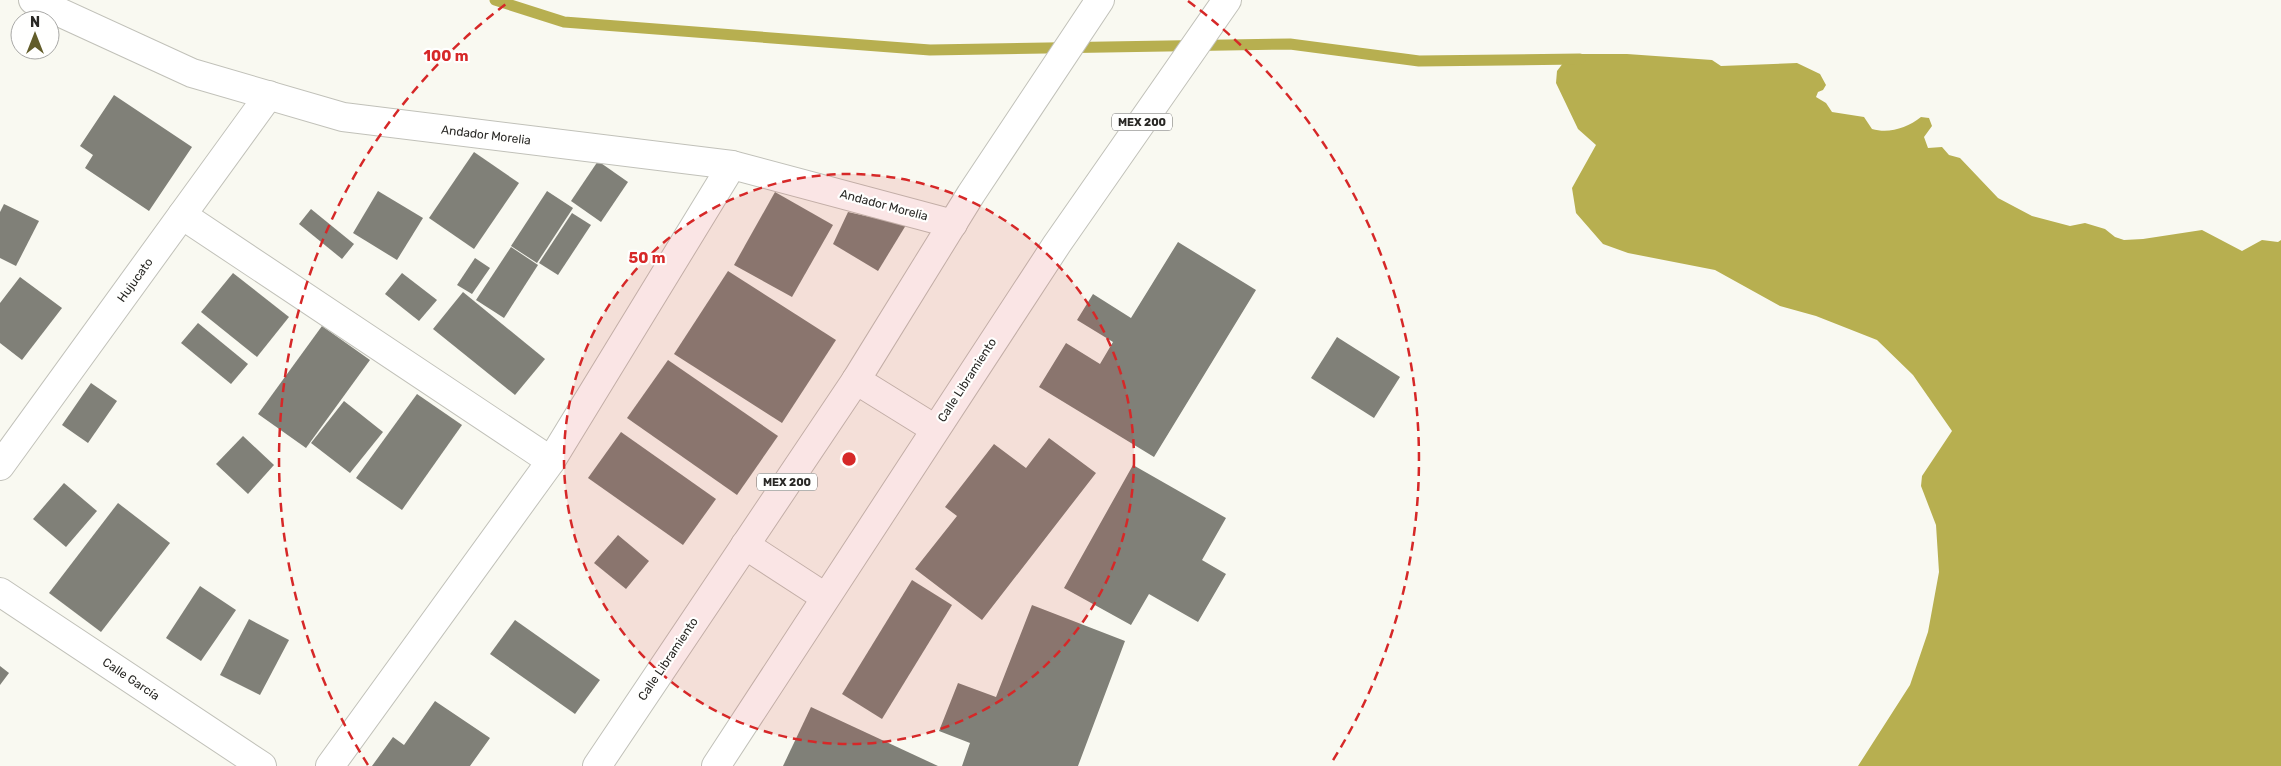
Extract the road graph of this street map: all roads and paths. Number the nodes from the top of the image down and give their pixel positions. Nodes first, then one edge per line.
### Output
1 (33, 0) edge
2 (1100, 0) edge
3 (1227, 0) edge
4 (269, 95) junction
5 (732, 166) junction
6 (182, 215) junction
7 (953, 224) junction
8 (856, 380) junction
9 (935, 429) junction
10 (551, 461) junction
11 (0, 466) edge
12 (745, 545) junction
13 (0, 592) edge
14 (825, 597) junction
15 (262, 766) edge
16 (330, 766) edge
17 (597, 766) edge
18 (716, 766) edge

1 - 4 main road, Andador Morelia
2 - 7 main road, Calle Libramiento / MEX 200
3 - 9 main road, Calle Libramiento / MEX 200
4 - 5 main road, Andador Morelia
4 - 6 main road, Hujucato
5 - 7 main road, Andador Morelia
5 - 10 main road
6 - 10 main road
6 - 11 main road, Hujucato
7 - 8 main road, Calle Libramiento / MEX 200
8 - 9 main road
8 - 12 main road, Calle Libramiento / MEX 200
9 - 14 main road, Calle Libramiento / MEX 200
10 - 16 main road
12 - 14 main road
12 - 17 main road, Calle Libramiento / MEX 200
13 - 15 main road, Calle García
14 - 18 main road, Calle Libramiento / MEX 200

